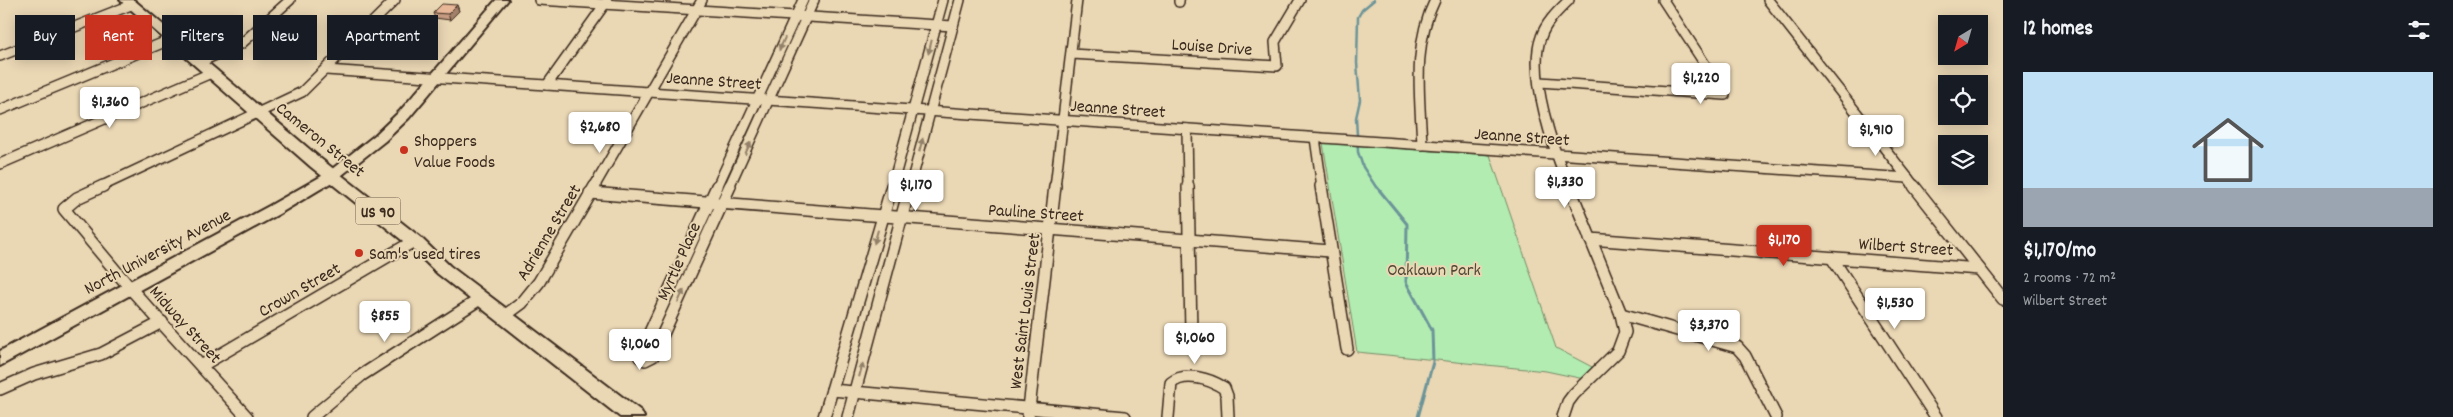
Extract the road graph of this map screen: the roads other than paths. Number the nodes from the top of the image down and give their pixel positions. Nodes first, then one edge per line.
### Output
1 (290, 0) edge
2 (395, 0) edge
3 (502, 0) edge
4 (539, 0) edge
5 (702, 0) edge
6 (803, 0) edge
7 (814, 0) edge
8 (943, 0) edge
9 (960, 0) edge
10 (1077, 0) edge
11 (1300, 0) edge
12 (1435, 0) edge
13 (1569, 0) edge
14 (1663, 0) edge
15 (1768, 0) edge
16 (128, 2) edge
17 (606, 2) edge
18 (696, 10) junction
19 (795, 16) junction
20 (806, 17) junction
21 (936, 25) junction
22 (953, 26) junction
23 (162, 31) edge
24 (162, 43) edge
25 (1071, 54) junction
26 (0, 56) edge
27 (198, 60) edge
28 (206, 67) junction
29 (326, 70) junction
30 (436, 77) junction
31 (1540, 82) junction
32 (547, 85) junction
33 (651, 92) junction
34 (758, 99) junction
35 (770, 100) junction
36 (0, 110) edge
37 (914, 111) junction
38 (931, 111) junction
39 (258, 113) junction
40 (1063, 120) junction
41 (1187, 129) junction
42 (1315, 138) junction
43 (1422, 145) junction
44 (1556, 154) junction
45 (0, 164) edge
46 (332, 176) junction
47 (1908, 178) junction
48 (590, 193) junction
49 (709, 203) junction
50 (722, 204) junction
51 (882, 216) junction
52 (901, 218) junction
53 (1050, 229) junction
54 (1590, 239) junction
55 (1190, 240) junction
56 (414, 241) junction
57 (1330, 251) junction
58 (1832, 258) junction
59 (1979, 268) junction
60 (130, 288) junction
61 (480, 299) junction
62 (2003, 299) edge
63 (1621, 314) junction
64 (503, 316) junction
65 (162, 322) junction
66 (1191, 331) dead end
67 (1347, 349) dead end
68 (0, 359) edge
69 (201, 366) junction
70 (0, 389) edge
71 (832, 390) junction
72 (856, 392) junction
73 (1029, 412) edge
74 (247, 417) edge
75 (312, 417) edge
76 (634, 417) edge
77 (824, 417) edge
78 (848, 417) edge
79 (1103, 417) edge
80 (1125, 417) edge
81 (1168, 417) edge
82 (1228, 417) edge
83 (1563, 417) edge
84 (1776, 417) edge
85 (1936, 417) edge

1 - 28 street
2 - 29 street
3 - 30 main road, North University Avenue
4 - 17 street
5 - 18 street, Adrienne Street
6 - 19 street, Myrtle Place
7 - 20 street, Myrtle Place
8 - 21 street
9 - 22 street
10 - 25 street, West Saint Louis Street
11 - 25 street, Louise Drive
12 - 43 street
13 - 31 street
14 - 31 street
15 - 47 street
16 - 23 main road, Cameron Street / US 90
16 - 26 street
17 - 18 street
17 - 32 street
18 - 19 street
18 - 33 street, Adrienne Street
19 - 20 street
19 -> 34 street, Myrtle Place
20 - 21 street
20 - 35 street, Myrtle Place
21 - 22 street
21 -> 37 street
22 - 38 street
24 - 36 street
25 - 40 street, West Saint Louis Street
27 - 28 main road, Cameron Street / US 90
28 - 39 main road, Cameron Street / US 90
28 - 45 street
29 - 30 street, Jeanne Street
29 - 39 street
30 - 32 street, Jeanne Street
30 - 46 main road, North University Avenue
31 - 44 street
32 - 33 street, Jeanne Street
33 - 34 street, Jeanne Street
33 - 48 street, Adrienne Street
34 - 35 street, Jeanne Street
34 - 49 street, Myrtle Place
35 - 37 street, Jeanne Street
50 -> 35 street, Myrtle Place
37 - 38 street, Jeanne Street
37 - 51 street
38 - 40 street, Jeanne Street
52 -> 38 street
39 - 46 main road, Cameron Street / US 90
39 - 60 street, Midway Street
40 - 41 street, Jeanne Street
40 - 53 street, West Saint Louis Street
41 - 42 street, Jeanne Street
41 - 55 street
42 - 43 street, Jeanne Street
42 - 57 street
43 - 44 street, Jeanne Street
44 - 47 street, Jeanne Street
44 - 54 street
46 - 56 main road, Cameron Street / US 90
46 - 60 main road, North University Avenue
47 - 59 street
48 - 49 street, Pauline Street
48 - 64 street, Adrienne Street
49 - 50 street, Pauline Street
49 -> 50 street, Myrtle Place
50 - 51 street, Pauline Street
51 - 52 street, Pauline Street
51 -> 71 street
52 - 53 street, Pauline Street
72 -> 52 street
53 - 55 street, Pauline Street
53 - 73 street, West Saint Louis Street
54 - 58 street, Wilbert Street
54 - 63 street
55 - 57 street, Pauline Street
55 - 66 street
56 - 61 main road, Cameron Street / US 90
56 - 69 street, Crown Street
57 - 67 street
58 - 59 street, Wilbert Street
58 - 85 street
59 - 62 street
60 - 65 street, Midway Street
60 - 68 main road, North University Avenue
61 - 64 main road, Cameron Street / US 90
61 - 75 street
63 - 83 street
63 - 84 street
64 - 76 main road, Cameron Street / US 90
65 - 69 street, Midway Street
65 - 70 street
69 - 74 street, Midway Street
71 - 72 street
71 - 77 street
72 - 73 street
72 - 78 street
73 - 79 street
79 - 80 street
81 - 82 street

